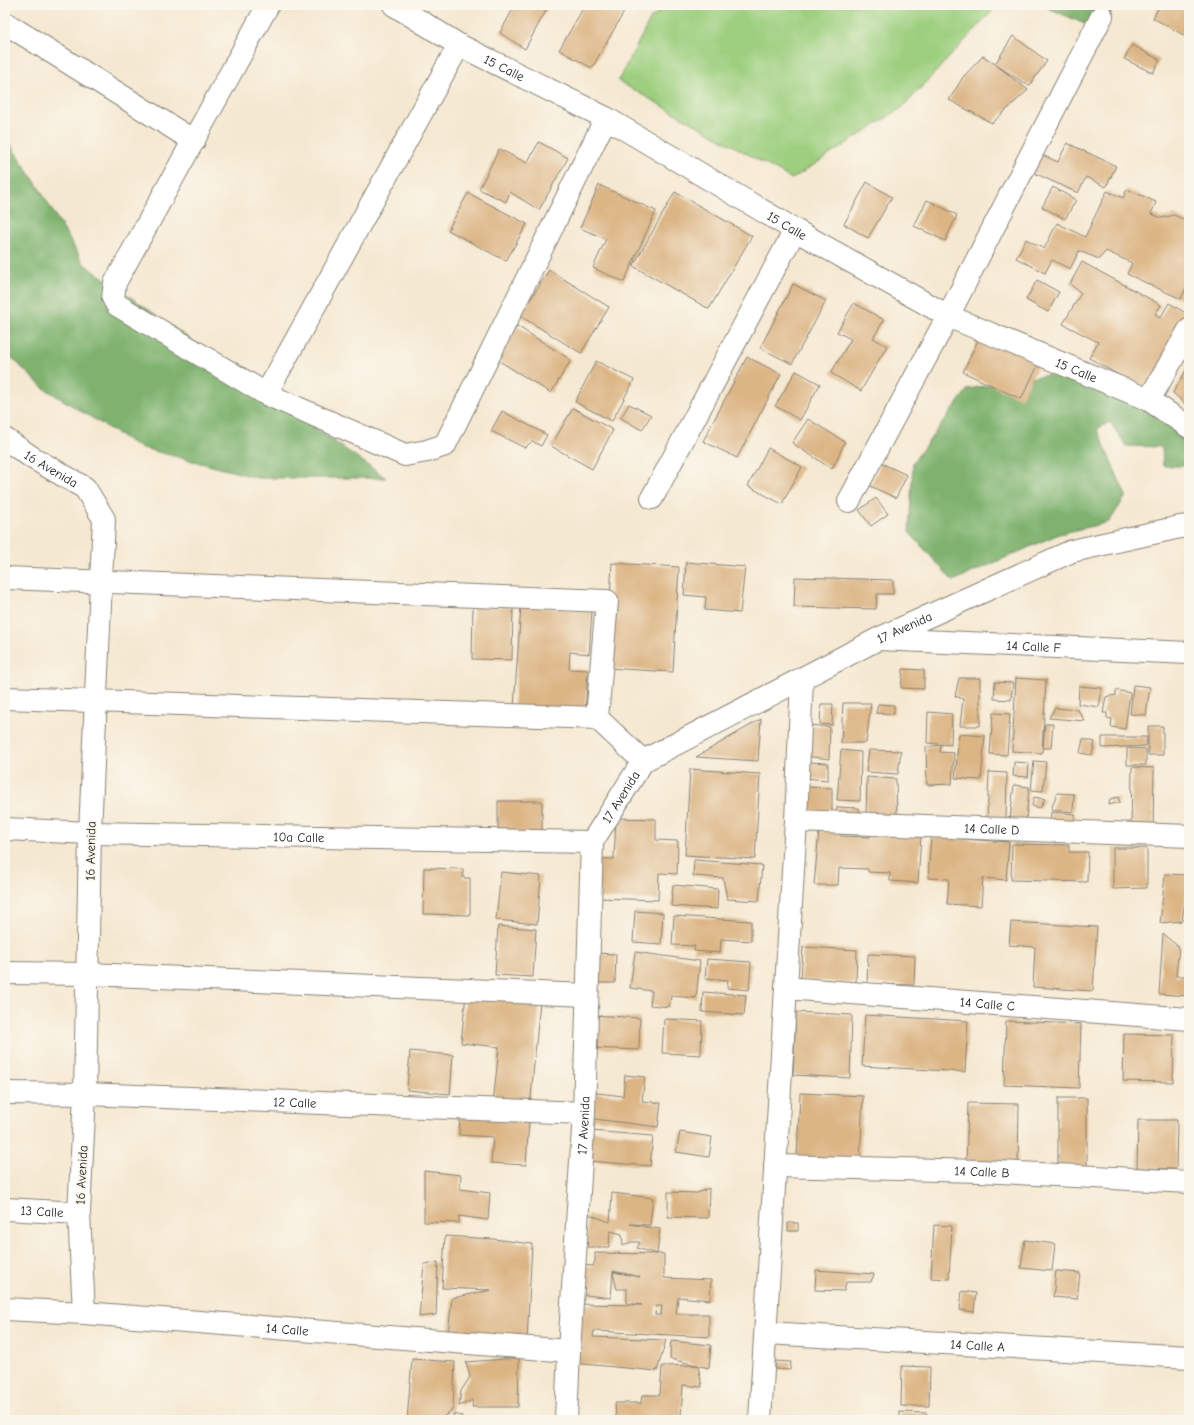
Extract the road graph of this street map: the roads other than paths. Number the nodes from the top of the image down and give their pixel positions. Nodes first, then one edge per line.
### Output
1 (268, 5) edge
2 (394, 5) edge
3 (1102, 16) dead end
4 (5, 23) edge
5 (459, 45) junction
6 (606, 118) junction
7 (194, 141) junction
8 (796, 230) junction
9 (948, 316) junction
10 (1189, 330) edge
11 (266, 394) junction
12 (1149, 400) junction
13 (1189, 427) edge
14 (5, 439) edge
15 (5, 456) edge
16 (33, 458) junction
17 (652, 498) dead end
18 (849, 501) dead end
19 (1186, 527) edge
20 (5, 578) edge
21 (101, 581) junction
22 (878, 639) junction
23 (1189, 653) edge
24 (802, 679) junction
25 (5, 698) edge
26 (95, 702) junction
27 (597, 718) junction
28 (643, 761) junction
29 (796, 821) junction
30 (5, 829) edge
31 (90, 833) junction
32 (1189, 836) edge
33 (592, 842) junction
34 (5, 973) edge
35 (88, 974) junction
36 (786, 988) junction
37 (588, 995) junction
38 (1189, 1019) edge
39 (5, 1093) edge
40 (85, 1094) junction
41 (584, 1113) junction
42 (775, 1166) junction
43 (1189, 1182) edge
44 (5, 1209) edge
45 (79, 1214) junction
46 (5, 1309) edge
47 (84, 1313) junction
48 (766, 1332) junction
49 (569, 1351) junction
50 (1189, 1357) edge
51 (566, 1420) edge
52 (760, 1420) edge

1 - 7 street
2 - 5 street, 15 Calle
3 - 9 street
4 - 7 street
5 - 6 street, 15 Calle
5 - 11 street
6 - 8 street, 15 Calle
6 - 11 street
7 - 11 street
8 - 9 street, 15 Calle
8 - 17 street
9 - 12 street, 15 Calle
9 - 18 street
10 - 12 street
12 - 13 street, 15 Calle
14 - 16 street, 16 Avenida
15 - 16 street
16 - 21 street, 16 Avenida
19 - 22 street, 17 Avenida
20 - 21 street
21 - 26 street, 16 Avenida
21 - 27 street
22 - 23 street, 14 Calle F
22 - 24 street, 17 Avenida
24 - 28 street, 17 Avenida
24 - 29 street
25 - 26 street
26 - 27 street
26 - 31 street, 16 Avenida
27 - 28 street
28 - 33 street, 17 Avenida
29 - 32 street, 14 Calle D
29 - 36 street
30 - 31 street, 10a Calle
31 - 33 street, 10a Calle
31 - 35 street, 16 Avenida
33 - 37 street, 17 Avenida
34 - 35 street
35 - 37 street
35 - 40 street, 16 Avenida
36 - 38 street, 14 Calle C
36 - 42 street
37 - 41 street, 17 Avenida
39 - 40 street, 12 Calle
40 - 41 street, 12 Calle
40 - 45 street, 16 Avenida
41 - 49 street, 17 Avenida
42 - 43 street, 14 Calle B
42 - 48 street
44 - 45 street, 13 Calle
45 - 47 street, 16 Avenida
46 - 47 street, 14 Calle
47 - 49 street, 14 Calle
48 - 50 street, 14 Calle A
48 - 52 street
49 - 51 street, 17 Avenida

